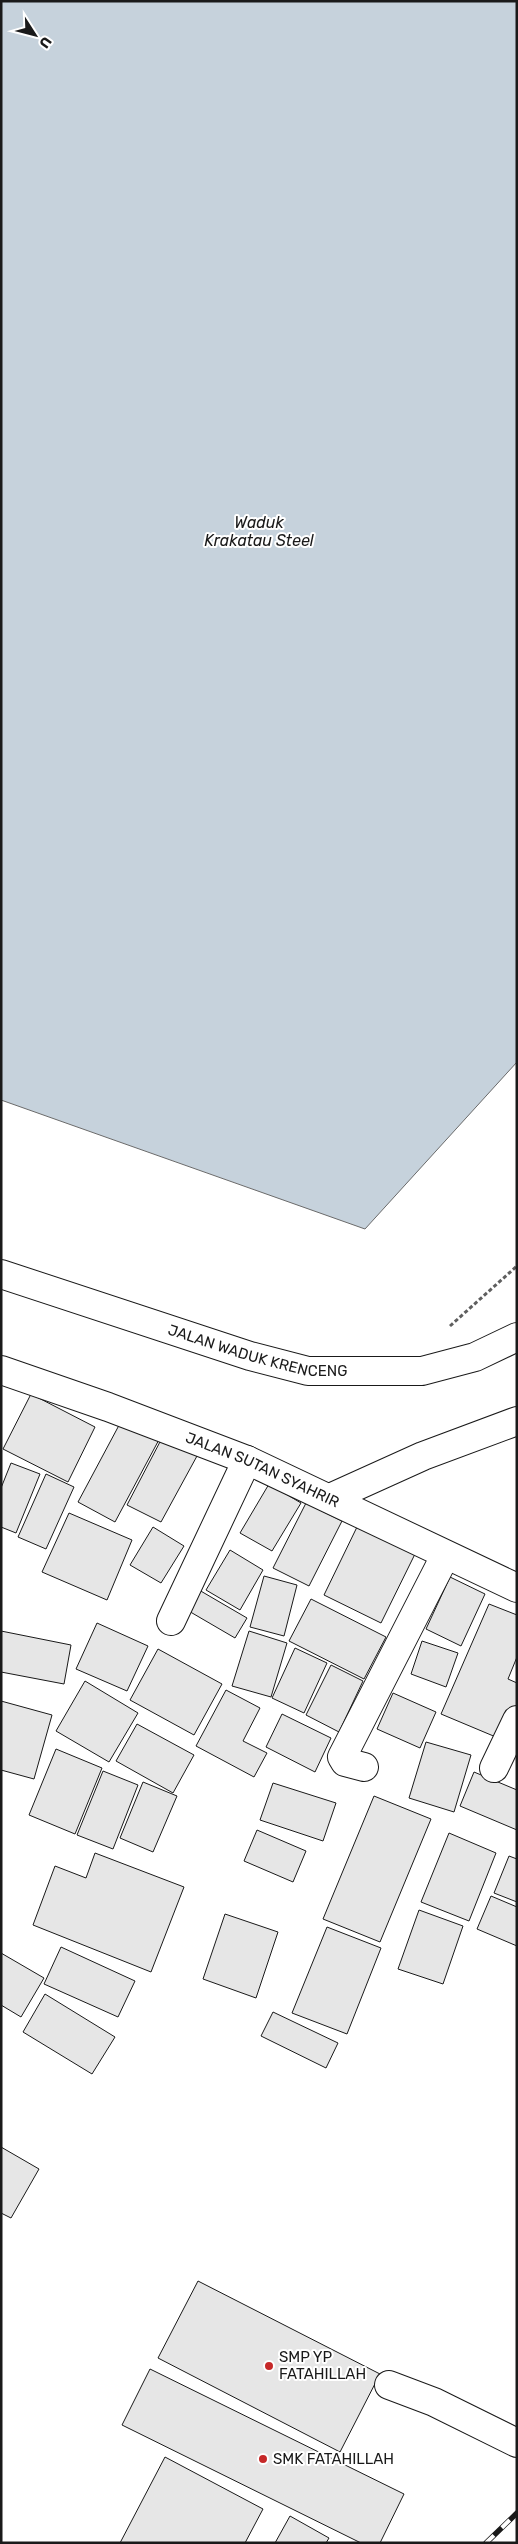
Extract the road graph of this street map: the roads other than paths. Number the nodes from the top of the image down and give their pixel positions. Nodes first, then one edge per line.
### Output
1 (1, 1274) edge
2 (517, 1337) edge
3 (1, 1370) edge
4 (517, 1420) edge
5 (247, 1460) junction
6 (330, 1498) junction
7 (445, 1556) junction
8 (517, 1588) edge
9 (171, 1621) dead end
10 (517, 1720) edge
11 (364, 1767) dead end
12 (494, 1768) dead end
13 (389, 2384) dead end
14 (517, 2443) edge

1 - 2 street, JALAN WADUK KRENCENG
3 - 5 street, JALAN SUTAN SYAHRIR
4 - 6 street
5 - 6 street, JALAN SUTAN SYAHRIR
5 - 9 street
6 - 7 street, JALAN SUTAN SYAHRIR
7 - 8 street, JALAN SUTAN SYAHRIR
7 - 11 street
10 - 12 street
13 - 14 street

